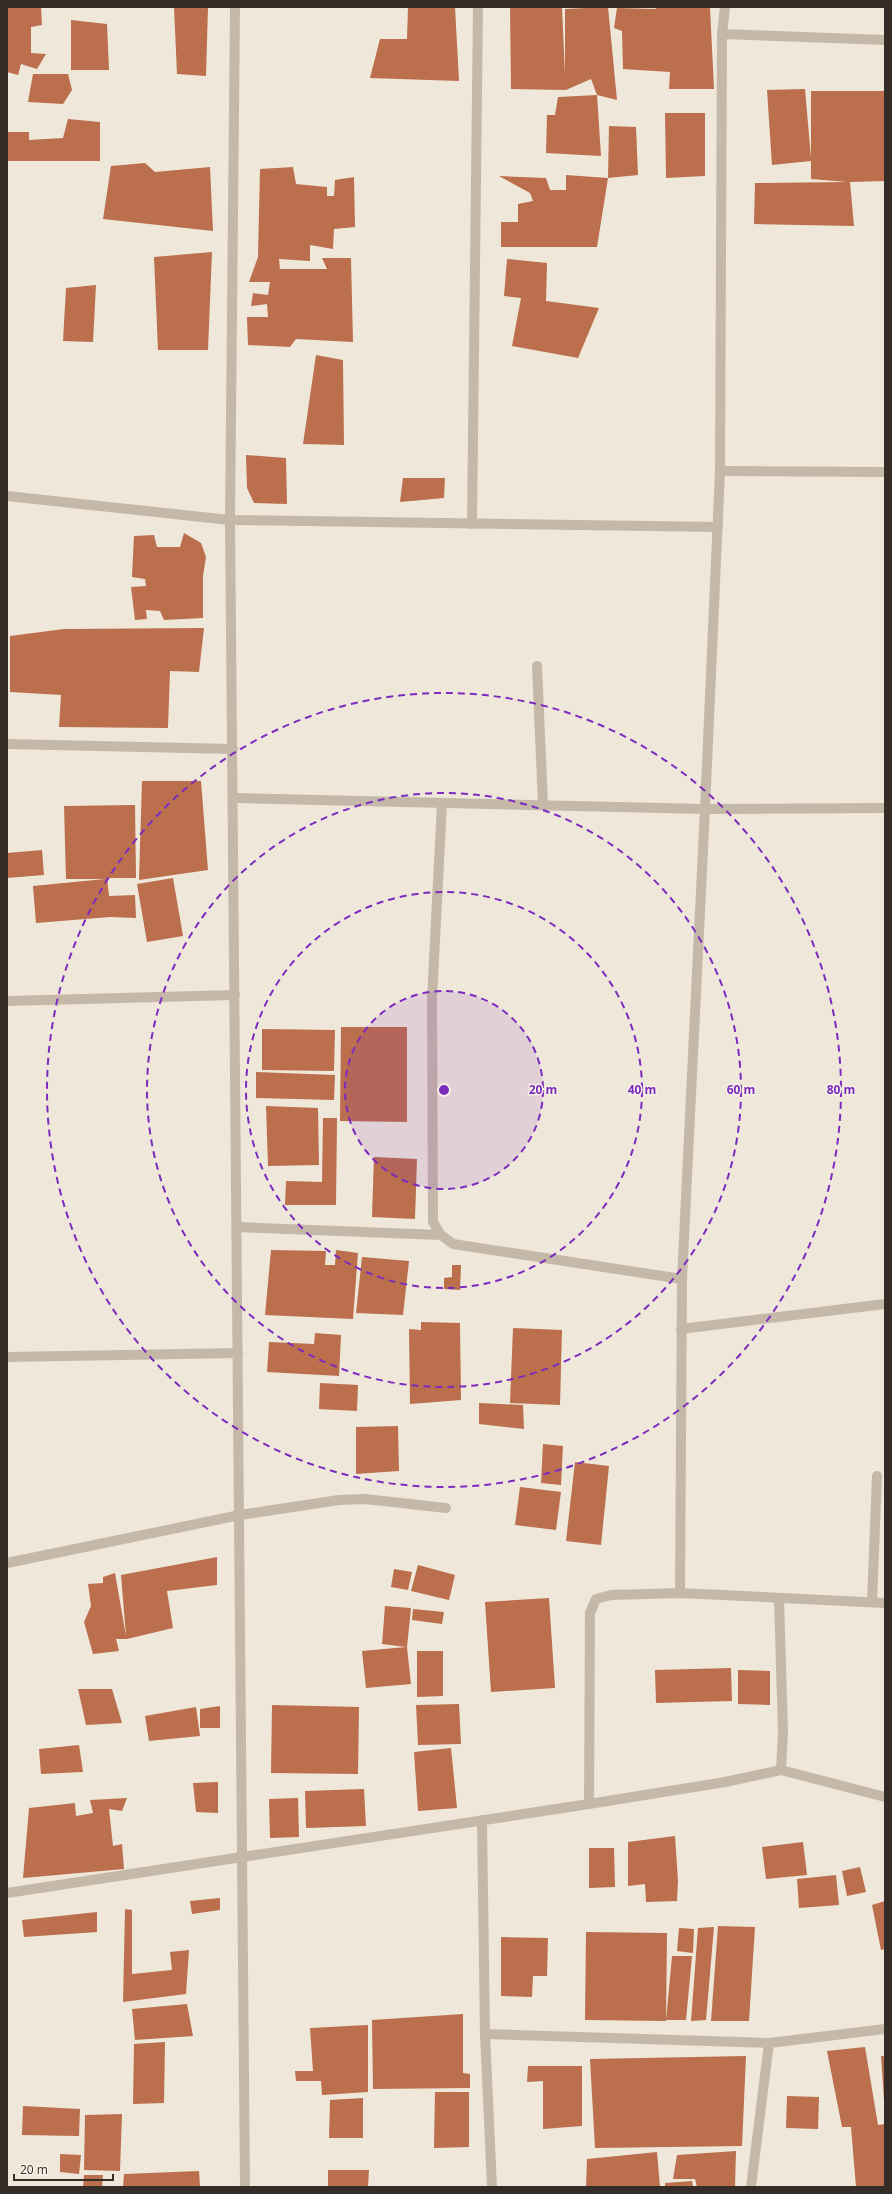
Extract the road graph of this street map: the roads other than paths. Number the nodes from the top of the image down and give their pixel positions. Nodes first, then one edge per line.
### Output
1 (235, 7) edge
2 (478, 7) edge
3 (725, 7) edge
4 (722, 34) junction
5 (885, 40) edge
6 (720, 471) junction
7 (885, 472) edge
8 (7, 496) edge
9 (230, 520) junction
10 (472, 524) junction
11 (718, 527) junction
12 (537, 666) dead end
13 (7, 744) edge
14 (233, 749) junction
15 (233, 798) junction
16 (442, 803) junction
17 (543, 805) junction
18 (885, 808) edge
19 (705, 809) junction
20 (235, 995) junction
21 (7, 1001) edge
22 (237, 1227) junction
23 (441, 1235) junction
24 (682, 1279) junction
25 (885, 1304) edge
26 (681, 1329) junction
27 (238, 1353) junction
28 (7, 1357) edge
29 (877, 1476) dead end
30 (446, 1508) dead end
31 (240, 1514) junction
32 (7, 1563) edge
33 (680, 1592) junction
34 (778, 1599) junction
35 (872, 1602) junction
36 (885, 1603) edge
37 (781, 1770) junction
38 (885, 1797) edge
39 (589, 1804) junction
40 (482, 1820) junction
41 (243, 1857) junction
42 (7, 1893) edge
43 (885, 2029) edge
44 (485, 2034) junction
45 (769, 2043) junction
46 (245, 2187) edge
47 (492, 2187) edge
48 (750, 2187) edge

1 - 9 street
2 - 10 street
3 - 4 street
4 - 5 street
4 - 6 street
6 - 7 street
6 - 11 street
8 - 9 street
9 - 10 street
9 - 14 street
10 - 11 street
11 - 19 street
12 - 17 street
13 - 14 street
14 - 15 street
15 - 16 street
15 - 20 street
16 - 17 street
16 - 23 street
17 - 19 street
18 - 19 street
19 - 24 street
20 - 21 street
20 - 22 street
22 - 23 street
22 - 27 street
23 - 24 street
24 - 26 street
25 - 26 street
26 - 33 street
27 - 28 street
27 - 31 street
29 - 35 street
30 - 31 street
31 - 32 street
31 - 41 street
33 - 34 street
33 - 39 street
34 - 35 street
34 - 37 street
35 - 36 street
37 - 38 street
37 - 39 street
39 - 40 street
40 - 41 street
40 - 44 street
41 - 42 street
41 - 46 street
43 - 45 street
44 - 45 street
44 - 47 street
45 - 48 street

